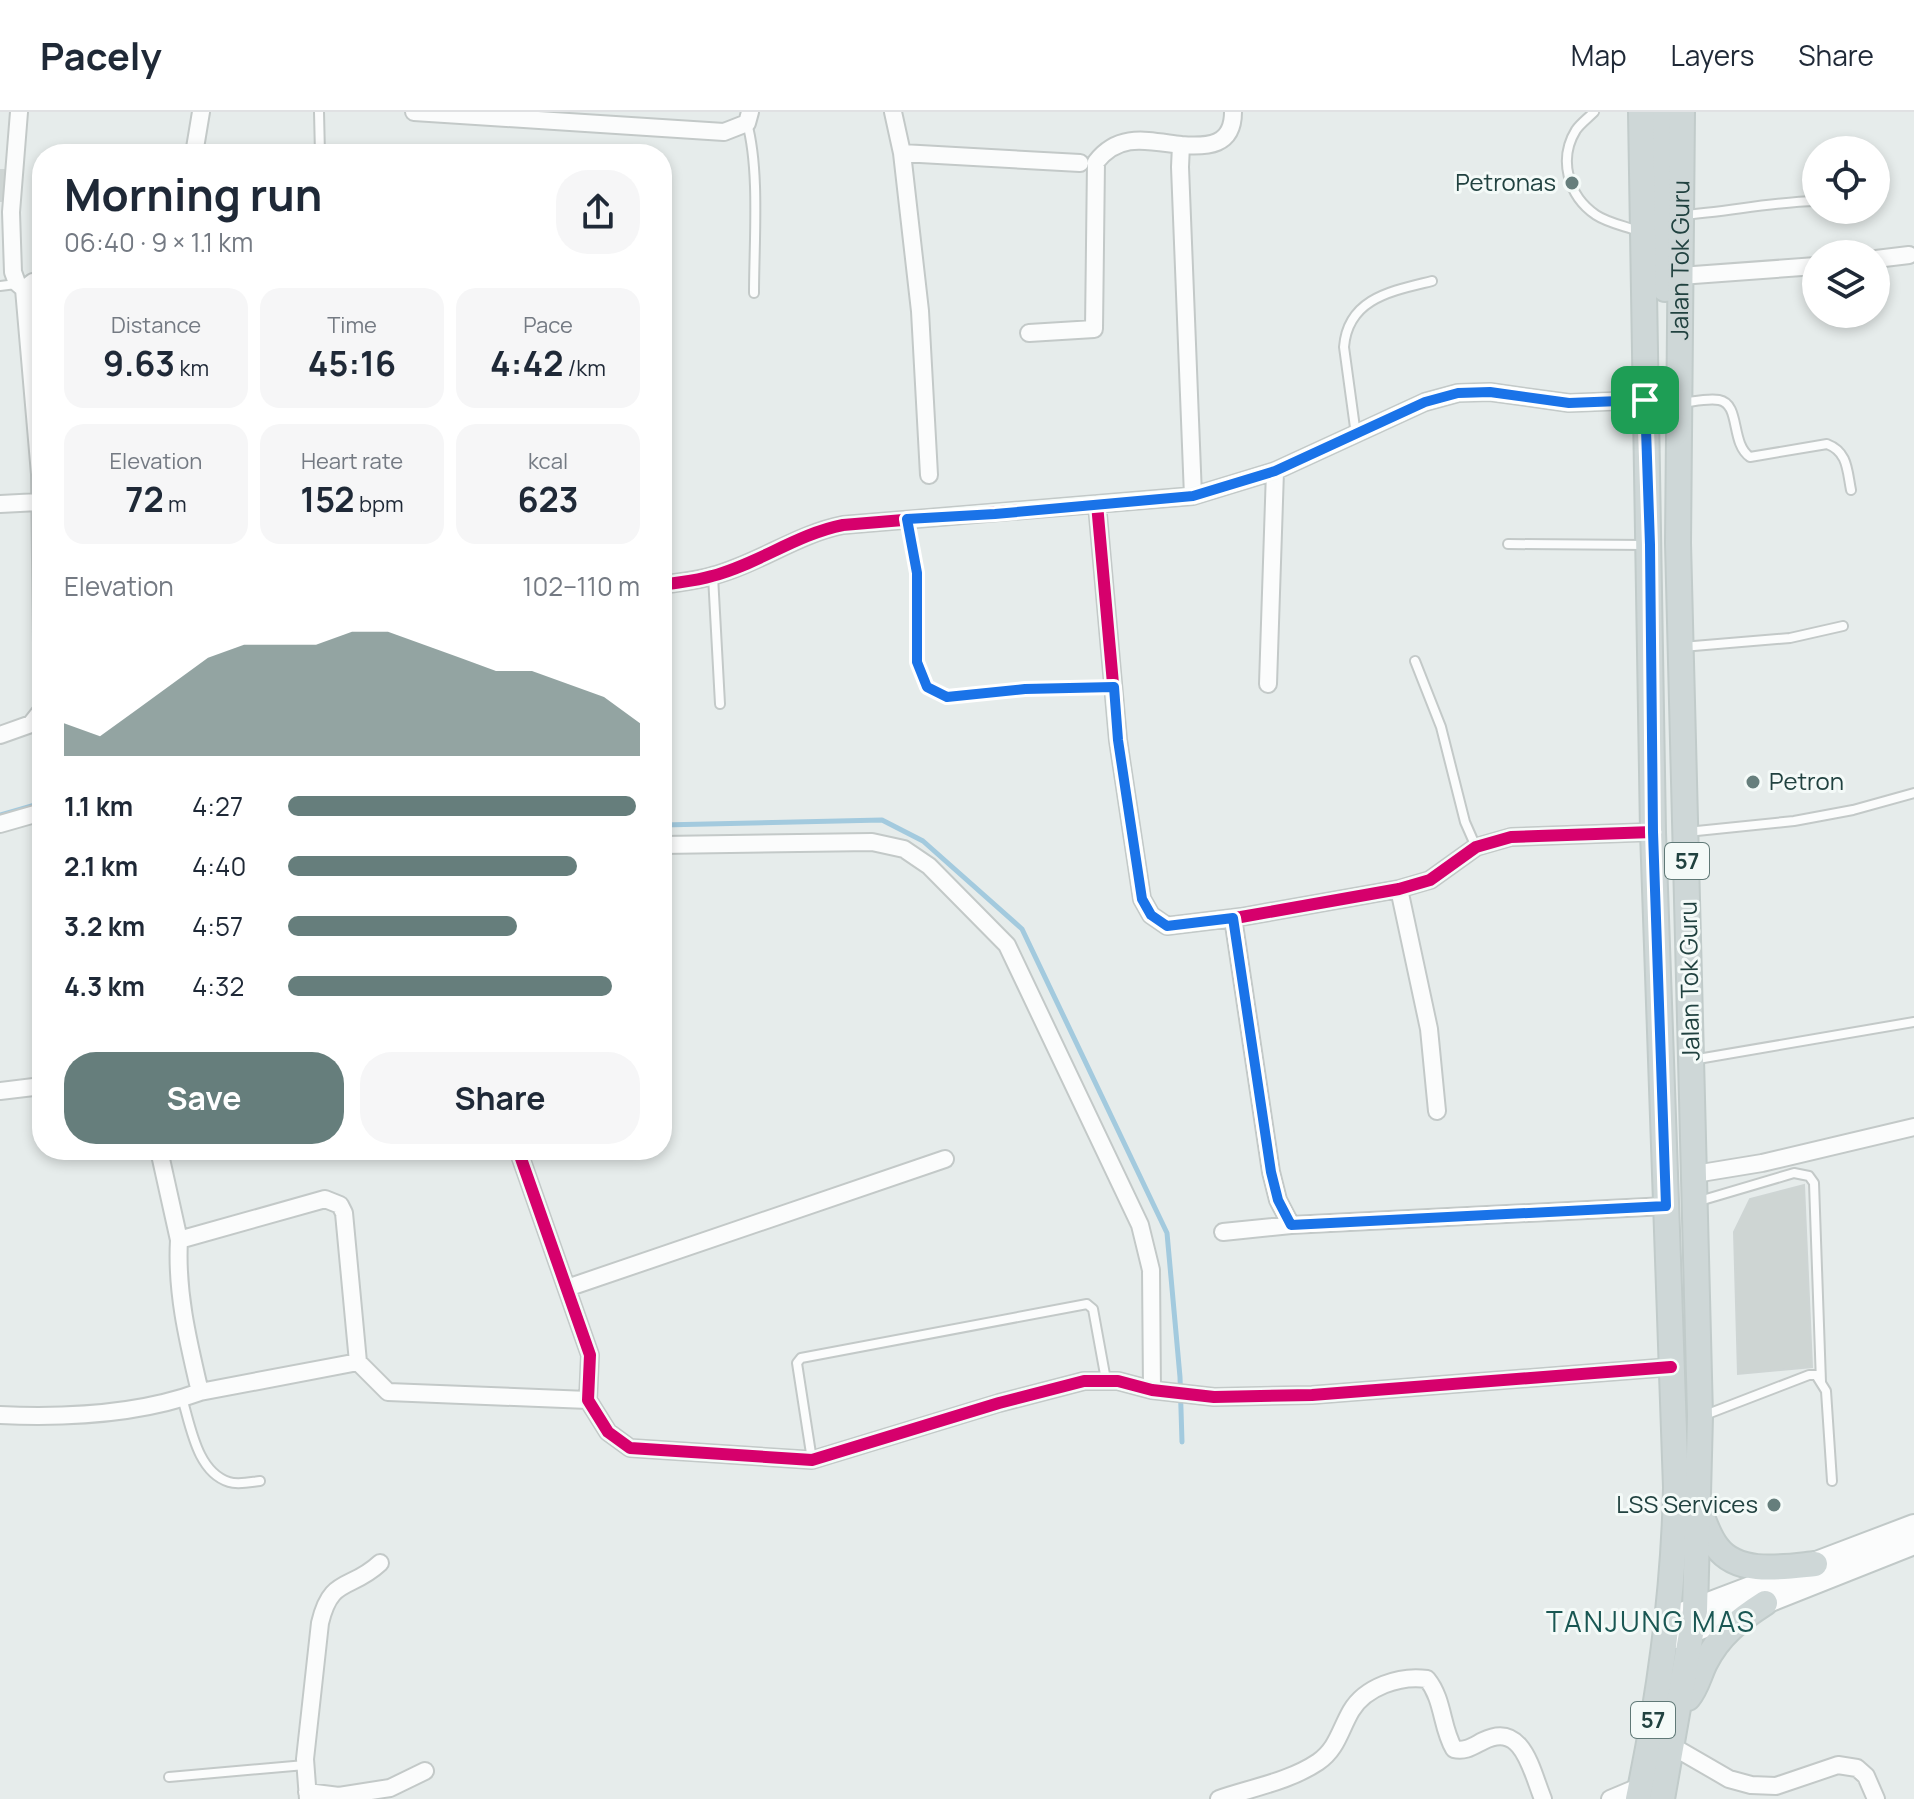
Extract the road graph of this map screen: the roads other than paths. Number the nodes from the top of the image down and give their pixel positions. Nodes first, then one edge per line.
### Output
1 (19, 112) edge
2 (201, 112) edge
3 (319, 112) edge
4 (414, 112) edge
5 (893, 112) edge
6 (1233, 112) edge
7 (1594, 112) edge
8 (1641, 112) edge
9 (1664, 112) edge
10 (1682, 112) edge
11 (749, 117) edge
12 (196, 144) edge
13 (320, 144) edge
14 (1181, 145) junction
15 (902, 153) junction
16 (1080, 163) dead end
17 (1802, 201) edge
18 (1682, 215) junction
19 (1643, 232) junction
20 (1909, 255) dead end
21 (1890, 257) edge
22 (1802, 267) edge
23 (1680, 276) junction
24 (1432, 281) dead end
25 (14, 286) edge
26 (754, 293) dead end
27 (1029, 333) dead end
28 (1645, 400) junction
29 (1679, 403) junction
30 (32, 416) edge
31 (1356, 436) junction
32 (1275, 471) junction
33 (929, 475) dead end
34 (1851, 490) dead end
35 (1193, 496) junction
36 (32, 502) edge
37 (0, 504) edge
38 (1097, 504) junction
39 (907, 519) junction
40 (1508, 544) dead end
41 (1650, 545) junction
42 (713, 576) junction
43 (672, 583) edge
44 (1843, 626) dead end
45 (1681, 647) junction
46 (1415, 661) dead end
47 (1268, 684) dead end
48 (1114, 687) junction
49 (720, 704) dead end
50 (32, 723) edge
51 (0, 735) edge
52 (1914, 793) edge
53 (32, 815) edge
54 (0, 824) edge
55 (1653, 832) junction
56 (1686, 832) junction
57 (672, 845) edge
58 (1476, 847) junction
59 (1399, 889) junction
60 (1233, 918) junction
61 (1914, 1022) edge
62 (1692, 1060) junction
63 (32, 1087) edge
64 (0, 1091) edge
65 (1437, 1111) dead end
66 (1914, 1127) edge
67 (945, 1159) dead end
68 (161, 1160) edge
69 (522, 1160) edge
70 (1695, 1174) junction
71 (1695, 1202) junction
72 (1666, 1206) junction
73 (1291, 1225) junction
74 (1223, 1232) dead end
75 (179, 1240) junction
76 (567, 1288) junction
77 (358, 1362) junction
78 (1671, 1367) junction
79 (1106, 1381) junction
80 (1821, 1382) junction
81 (1155, 1390) junction
82 (200, 1392) junction
83 (182, 1398) junction
84 (588, 1400) junction
85 (0, 1415) edge
86 (1700, 1416) junction
87 (812, 1460) junction
88 (260, 1481) dead end
89 (1832, 1481) dead end
90 (1698, 1506) junction
91 (1914, 1526) edge
92 (1914, 1543) edge
93 (380, 1563) dead end
94 (1815, 1564) junction
95 (1765, 1603) junction
96 (1693, 1621) junction
97 (1668, 1630) junction
98 (1680, 1703) junction
99 (1672, 1746) junction
100 (305, 1765) junction
101 (425, 1771) dead end
102 (169, 1777) dead end
103 (1639, 1792) edge
104 (307, 1795) edge
105 (1219, 1799) edge
106 (1543, 1799) edge
107 (1610, 1799) edge
108 (1662, 1799) edge
109 (1876, 1799) edge

1 - 25 street
2 - 12 street
3 - 13 lane
4 - 11 street
5 - 15 street
6 - 14 street
7 - 19 lane
8 - 19 main road, Jalan Tok Guru / 57
9 - 29 main road
10 - 18 main road, Jalan Tok Guru / 57
11 - 26 lane
14 - 27 street
14 - 35 street
15 - 16 street
15 - 33 street
17 - 18 lane
18 - 23 main road, Jalan Tok Guru / 57
19 - 28 main road, Jalan Tok Guru / 57
20 - 21 street
22 - 23 street
23 - 29 main road, Jalan Tok Guru / 57
24 - 31 lane
25 - 30 street
28 - 31 street
28 - 41 main road, Jalan Tok Guru / 57
29 - 34 lane
29 - 45 main road, Jalan Tok Guru / 57
31 - 32 street
32 - 35 street
32 - 47 street
35 - 38 street
36 - 37 street
38 - 39 street
38 - 48 street
39 - 42 street
39 - 48 lane
40 - 41 lane
41 - 55 main road, Jalan Tok Guru / 57
42 - 43 street
42 - 49 lane
44 - 45 lane
45 - 56 main road, Jalan Tok Guru / 57
46 - 58 lane
48 - 60 street
50 - 51 street
52 - 56 lane
53 - 54 street
55 - 58 street
55 - 72 main road, Jalan Tok Guru / 57
56 - 62 main road, Jalan Tok Guru / 57
57 - 81 street
58 - 59 street
59 - 60 street
59 - 65 street
60 - 73 street
61 - 62 lane
62 - 70 main road, Jalan Tok Guru / 57
63 - 64 street
66 - 70 street
67 - 76 street
68 - 75 street
69 - 76 street
70 - 71 main road, Jalan Tok Guru / 57
71 - 80 lane
71 - 86 main road, Jalan Tok Guru / 57
72 - 73 street
72 - 78 main road, Jalan Tok Guru / 57
73 - 74 street
75 - 77 street
75 - 82 street
76 - 84 street
77 - 82 street
77 - 84 street
78 - 81 street
78 - 97 main road, Jalan Tok Guru / 57
79 - 81 street
79 - 87 street
79 - 87 lane
80 - 86 lane
80 - 89 lane
82 - 83 street
83 - 85 street
83 - 88 lane
84 - 87 street
86 - 90 main road, Jalan Tok Guru / 57
90 - 94 main road
90 - 96 main road, Jalan Tok Guru / 57
91 - 94 main road
92 - 95 main road
93 - 100 street
94 - 96 main road
95 - 96 main road
95 - 98 main road
96 - 97 main road
96 - 98 main road, Jalan Tok Guru / 57
97 - 103 main road, Jalan Tok Guru / 57
98 - 99 main road, Jalan Tok Guru / 57
99 - 108 main road, Jalan Tok Guru / 57
99 - 109 street
100 - 102 lane
100 - 104 street
101 - 104 street
103 - 107 street
105 - 106 street

